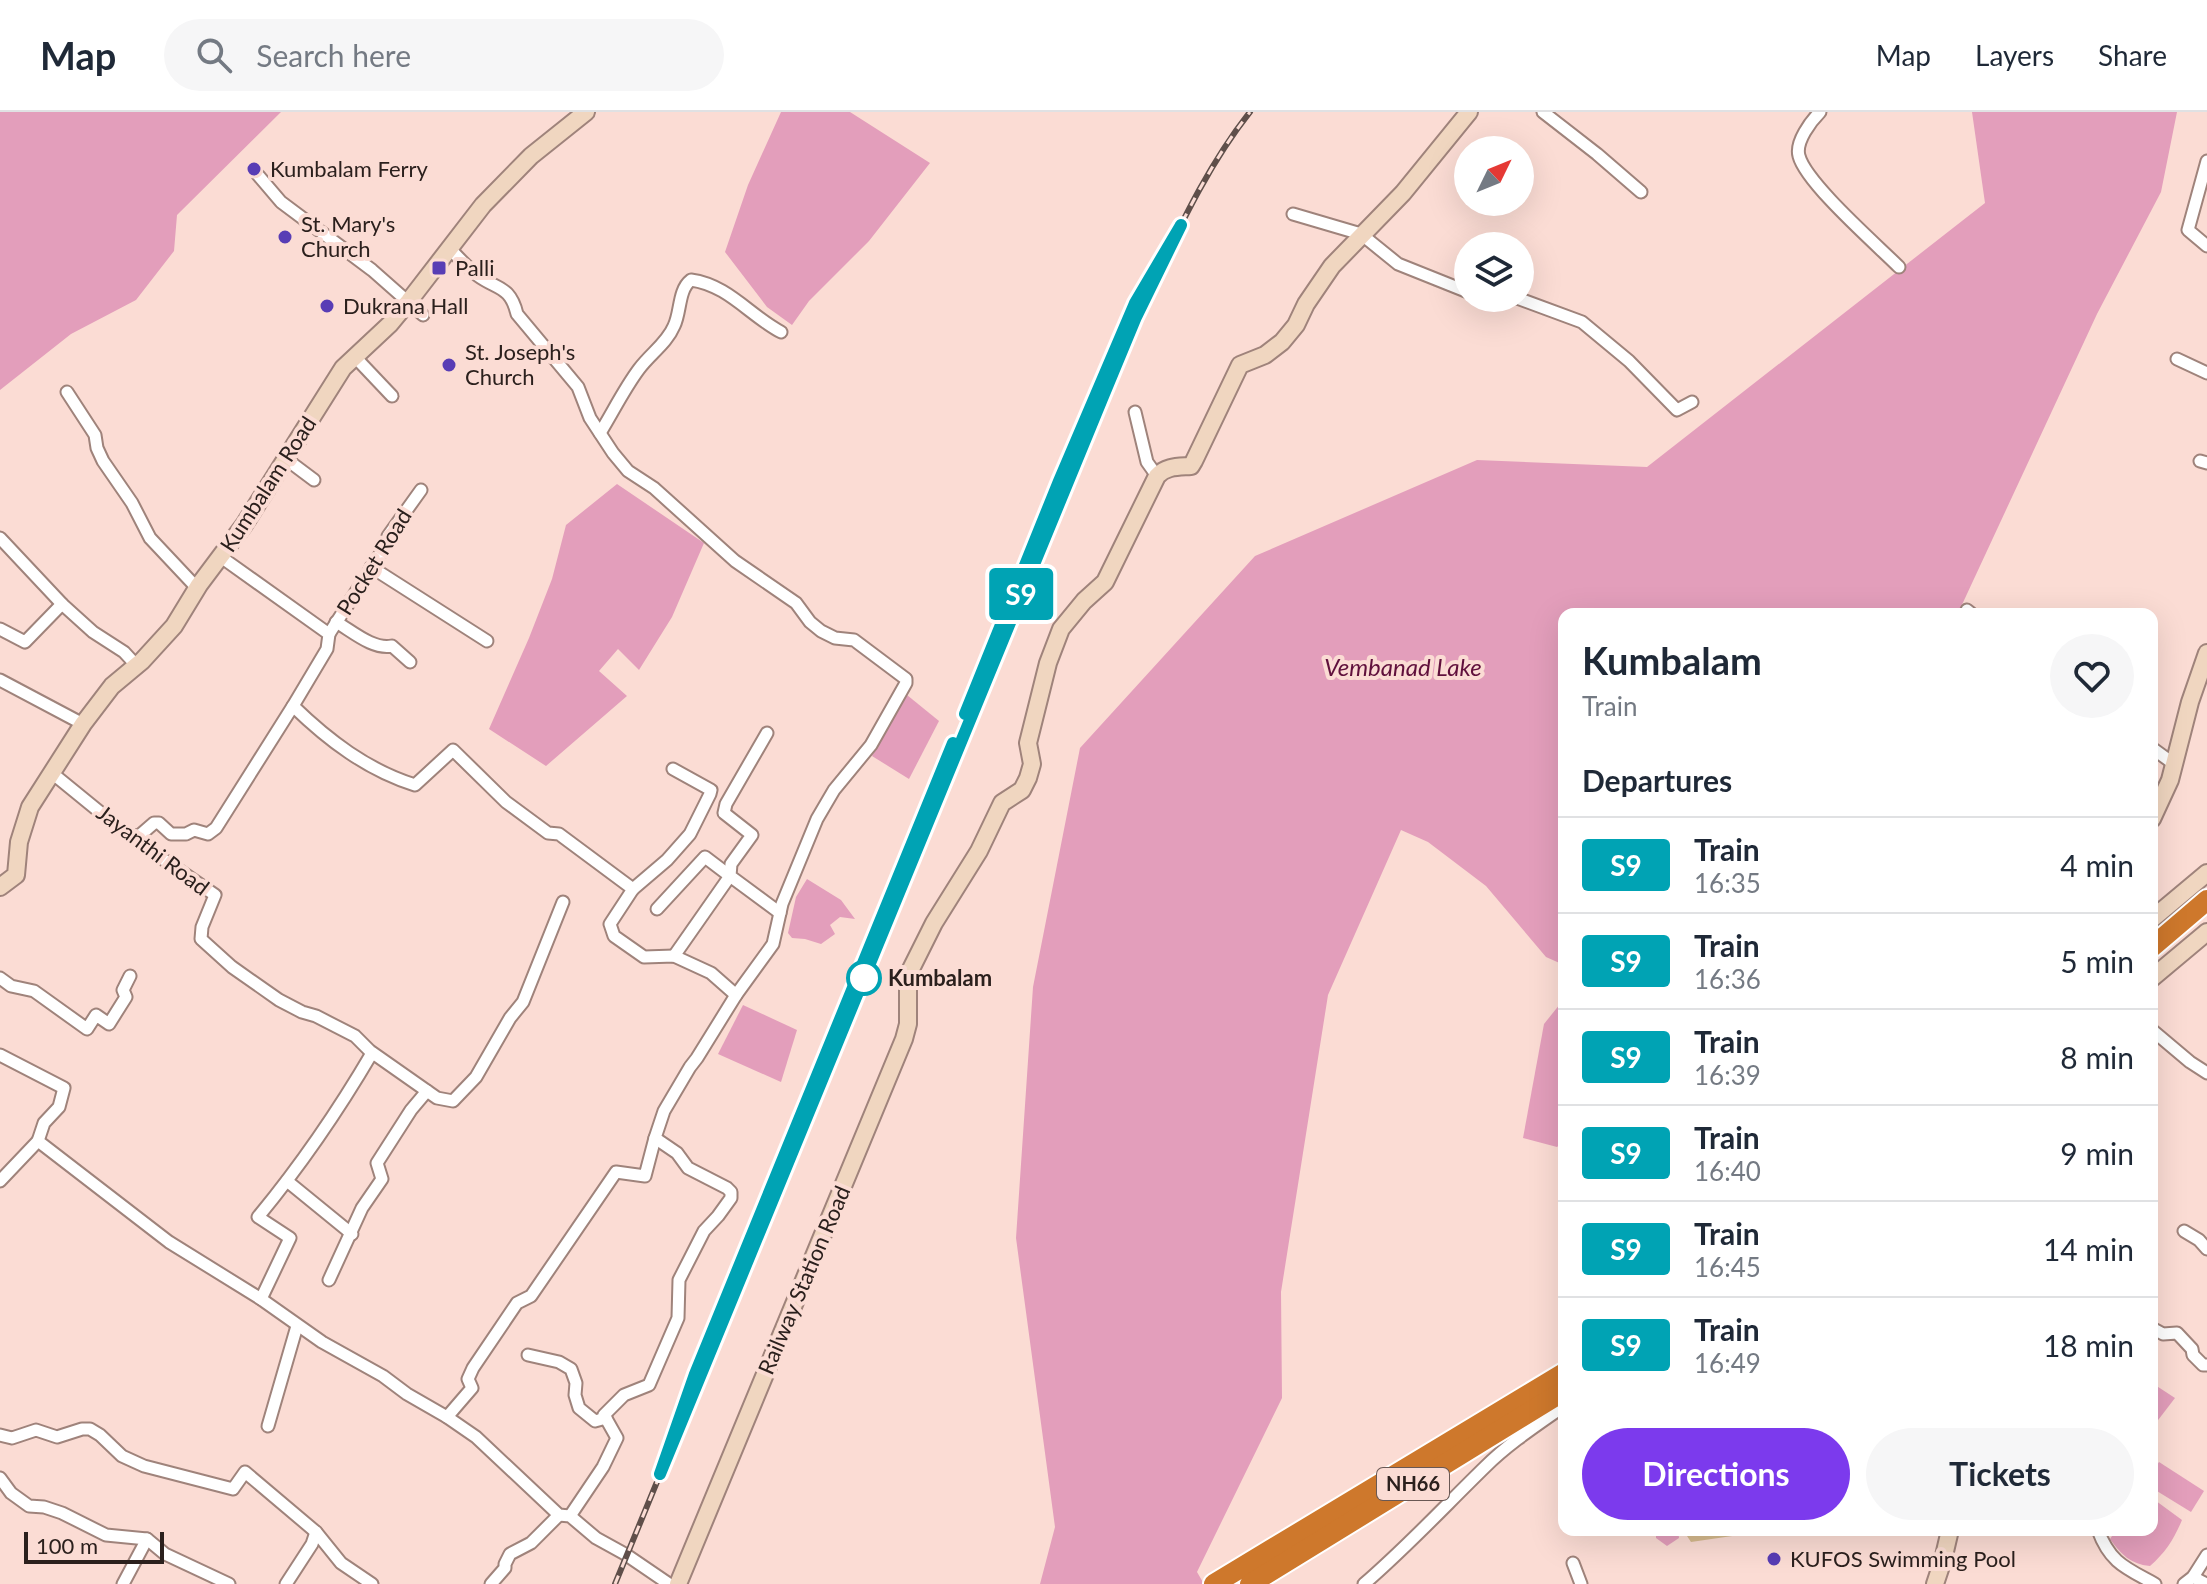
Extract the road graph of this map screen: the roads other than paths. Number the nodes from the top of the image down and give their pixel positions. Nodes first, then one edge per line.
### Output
1 (586, 112) edge
2 (1469, 112) edge
3 (1543, 112) edge
4 (1820, 112) edge
5 (2207, 165) edge
6 (258, 175) dead end
7 (1641, 192) dead end
8 (1293, 214) dead end
9 (1361, 234) junction
10 (2207, 246) edge
11 (449, 248) junction
12 (1899, 267) dead end
13 (1454, 286) edge
14 (409, 301) junction
15 (1534, 304) edge
16 (423, 315) dead end
17 (781, 332) dead end
18 (356, 358) junction
19 (2177, 359) dead end
20 (2207, 373) edge
21 (67, 392) dead end
22 (392, 396) dead end
23 (1692, 402) dead end
24 (1135, 412) dead end
25 (600, 433) junction
26 (286, 459) junction
27 (1157, 476) junction
28 (314, 480) dead end
29 (421, 490) dead end
30 (0, 538) edge
31 (221, 557) junction
32 (371, 567) junction
33 (197, 588) junction
34 (62, 604) junction
35 (336, 622) junction
36 (0, 629) edge
37 (329, 634) junction
38 (487, 641) dead end
39 (2207, 653) edge
40 (410, 662) dead end
41 (136, 665) junction
42 (0, 680) edge
43 (293, 706) junction
44 (83, 724) junction
45 (767, 733) dead end
46 (2158, 752) edge
47 (2174, 764) junction
48 (673, 769) dead end
49 (52, 773) junction
50 (2158, 806) edge
51 (128, 835) junction
52 (2207, 873) edge
53 (730, 876) junction
54 (0, 887) edge
55 (633, 889) junction
56 (2207, 900) edge
57 (563, 902) dead end
58 (657, 909) dead end
59 (780, 913) junction
60 (2158, 914) edge
61 (2207, 917) edge
62 (2158, 942) edge
63 (2203, 942) edge
64 (674, 956) junction
65 (2158, 959) edge
66 (2158, 974) edge
67 (130, 976) dead end
68 (0, 978) edge
69 (736, 995) junction
70 (2158, 1035) edge
71 (372, 1053) junction
72 (0, 1055) edge
73 (2207, 1073) edge
74 (427, 1091) junction
75 (655, 1138) junction
76 (38, 1141) junction
77 (0, 1181) edge
78 (287, 1181) junction
79 (2184, 1231) dead end
80 (352, 1234) junction
81 (2207, 1249) edge
82 (329, 1280) dead end
83 (261, 1299) junction
84 (297, 1326) junction
85 (2158, 1331) edge
86 (528, 1355) dead end
87 (2207, 1365) edge
88 (1558, 1377) edge
89 (1558, 1395) edge
90 (1558, 1410) edge
91 (447, 1417) junction
92 (606, 1418) junction
93 (268, 1426) dead end
94 (0, 1435) edge
95 (0, 1478) edge
96 (564, 1515) junction
97 (316, 1532) junction
98 (1949, 1536) edge
99 (2100, 1536) edge
100 (147, 1539) junction
101 (2207, 1555) edge
102 (1573, 1563) dead end
103 (1256, 1580) edge
104 (2188, 1580) edge
105 (123, 1584) edge
106 (229, 1584) edge
107 (286, 1584) edge
108 (372, 1584) edge
109 (491, 1584) edge
110 (669, 1584) edge
111 (678, 1584) edge
112 (1214, 1584) edge
113 (1364, 1584) edge
114 (1581, 1584) edge
115 (1935, 1584) edge
116 (2155, 1584) edge
117 (2206, 1584) edge

1 - 11 street, Kumbalam Road
2 - 9 street
3 - 7 street
4 - 12 street
5 - 10 street
6 - 14 street
8 - 9 street
9 - 13 street
9 - 27 street
11 - 14 street, Kumbalam Road
11 - 25 street
14 - 16 street
14 - 18 street, Kumbalam Road
15 - 23 street
17 - 25 street
18 - 22 street
18 - 26 street, Kumbalam Road
19 - 20 street
21 - 33 street
24 - 27 street
25 - 59 street
26 - 28 street
26 - 31 street, Kumbalam Road
27 - 111 street, Railway Station Road
29 - 32 street, Pocket Road
30 - 34 street
31 - 33 street, Kumbalam Road
31 - 37 street
32 - 35 street, Pocket Road
32 - 38 street
33 - 41 street, Kumbalam Road
34 - 36 street
34 - 41 street
35 - 37 street, Pocket Road
35 - 40 street, Pocket Road
37 - 43 street, Pocket Road
39 - 47 street
41 - 44 street, Kumbalam Road
42 - 44 street
43 - 51 street, Pocket Road
43 - 55 street
44 - 49 street, Kumbalam Road
45 - 53 street
46 - 47 street
47 - 50 street
48 - 55 street
49 - 51 street, Jayanthi Road
49 - 54 street, Kumbalam Road
51 - 71 street, Jayanthi Road
52 - 60 street
53 - 58 street
53 - 59 street
53 - 64 street
55 - 64 street
56 - 62 highway
57 - 74 street
59 - 69 street
61 - 65 highway
63 - 66 street
64 - 69 street
67 - 68 street
69 - 75 street
70 - 73 street
71 - 74 street, Jayanthi Road
71 - 78 street
72 - 76 street
74 - 80 street
75 - 91 street
75 - 92 street
76 - 77 street
76 - 83 street
78 - 80 street
78 - 83 street
79 - 81 street
80 - 82 street
83 - 84 street
84 - 91 street
84 - 93 street
85 - 87 street
86 - 92 street
88 - 112 highway, NH66
89 - 103 highway, NH66
90 - 113 street
91 - 96 street
92 - 96 street
94 - 97 street
95 - 100 street
96 - 109 street
96 - 110 street
97 - 107 street
97 - 108 street
98 - 115 street
99 - 116 street
100 - 105 street
100 - 106 street
101 - 104 street
102 - 114 street
104 - 117 street

